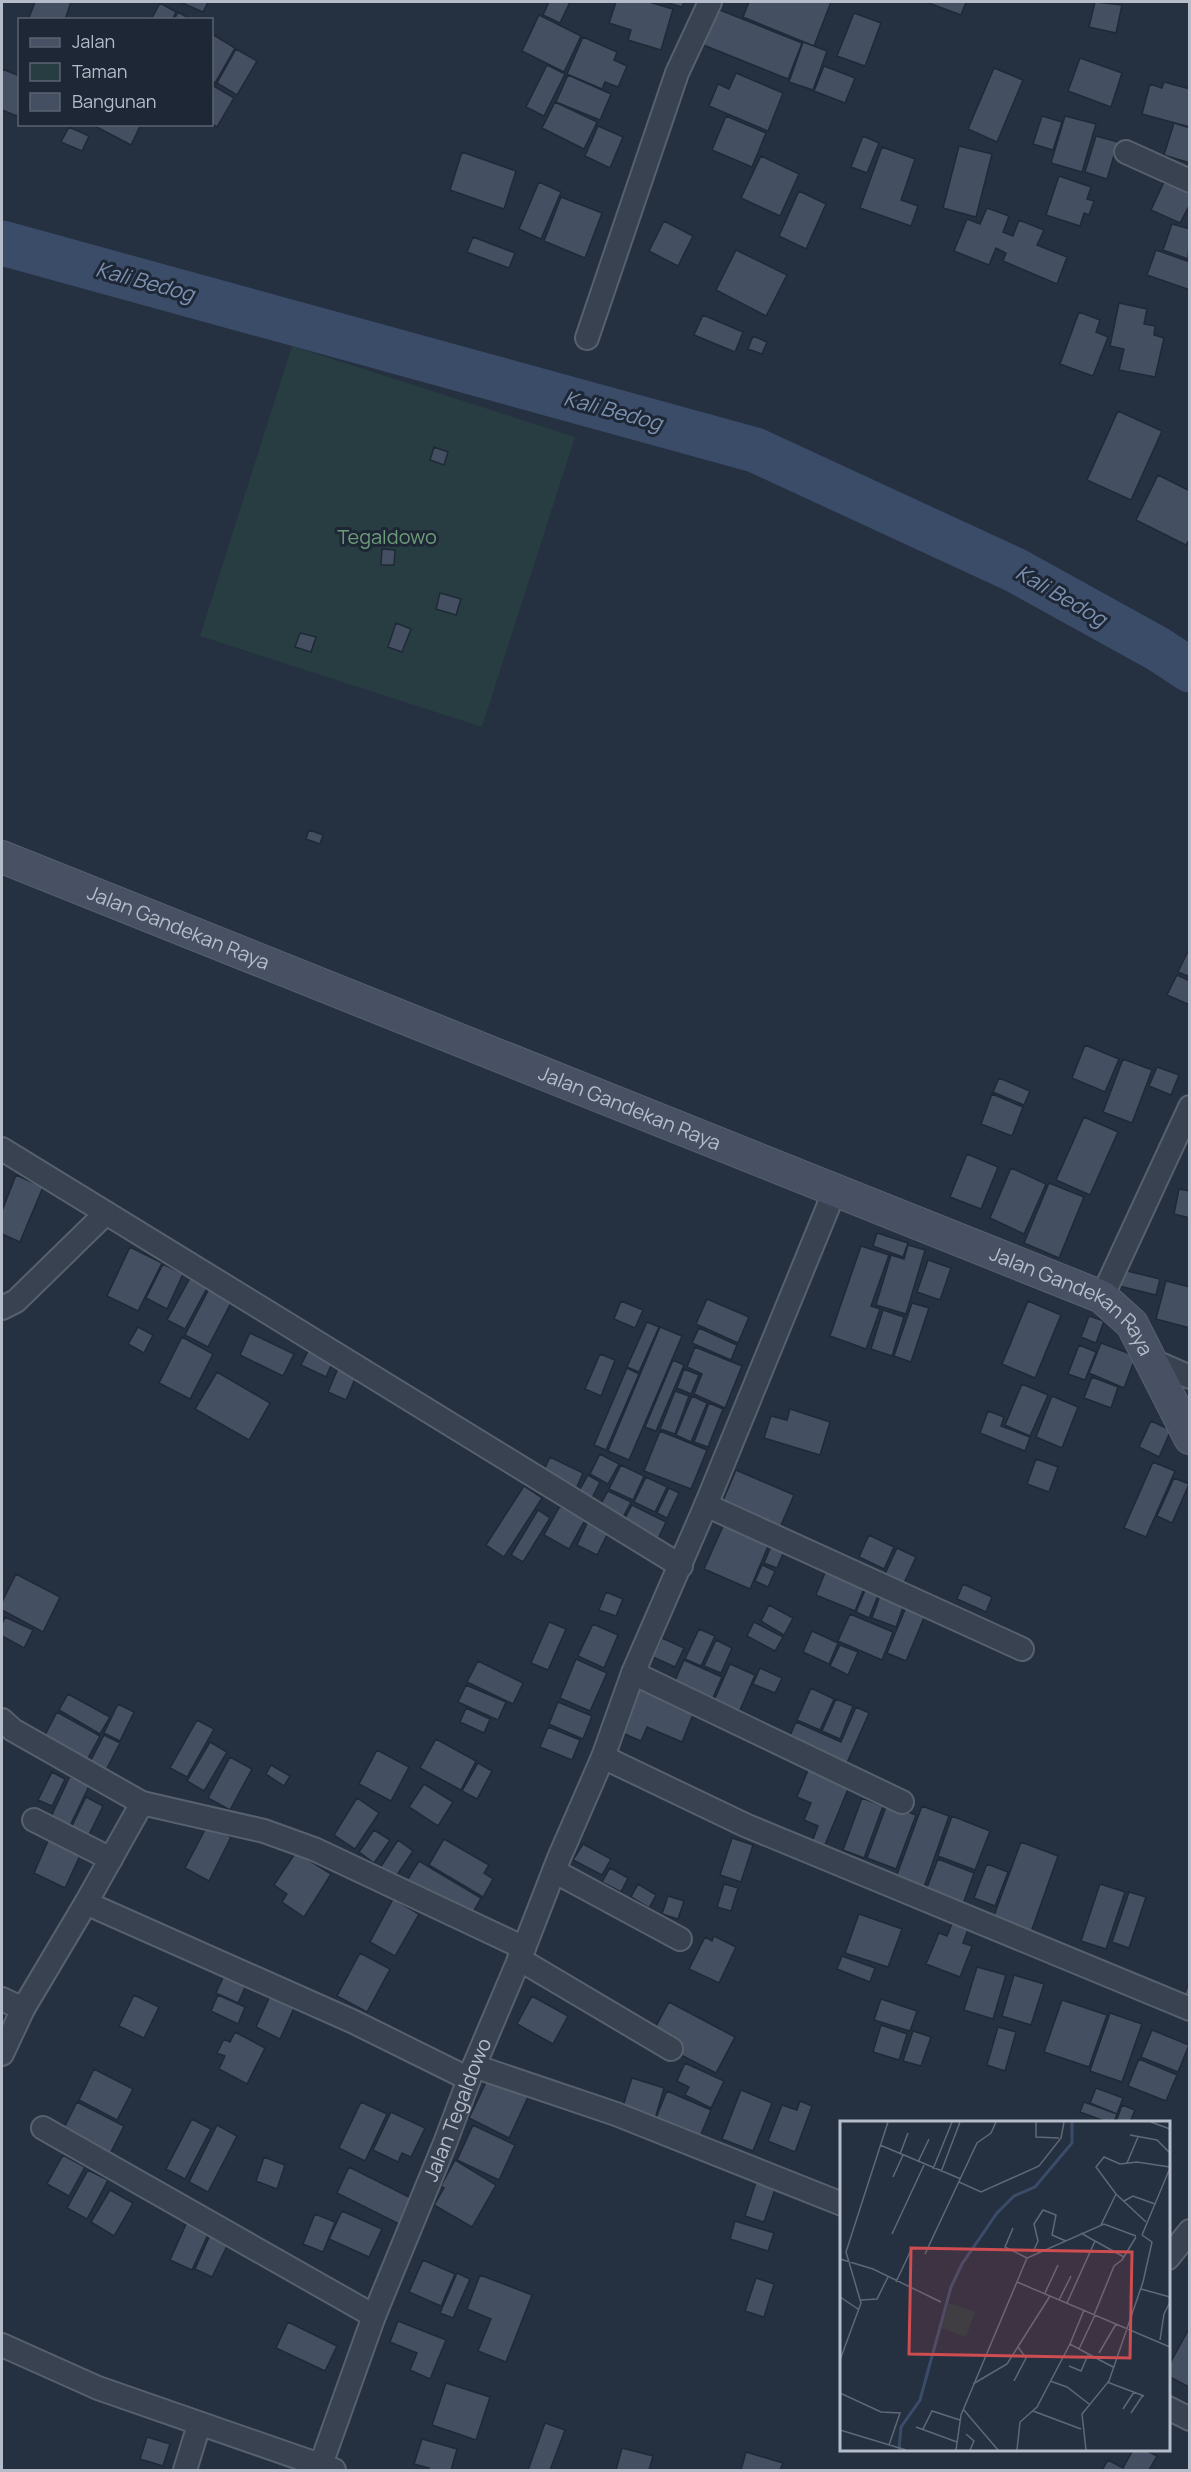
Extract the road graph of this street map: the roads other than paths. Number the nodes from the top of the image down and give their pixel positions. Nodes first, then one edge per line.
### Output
1 (710, 2) edge
2 (1126, 152) dead end
3 (1190, 181) edge
4 (587, 338) dead end
5 (2, 857) edge
6 (1190, 1107) edge
7 (2, 1149) edge
8 (835, 1190) junction
9 (106, 1213) junction
10 (1102, 1297) junction
11 (2, 1308) edge
12 (1151, 1360) junction
13 (1190, 1377) edge
14 (1190, 1438) edge
15 (706, 1505) junction
16 (681, 1566) junction
17 (1022, 1649) dead end
18 (633, 1673) junction
19 (2, 1720) edge
20 (603, 1757) junction
21 (902, 1802) dead end
22 (142, 1803) junction
23 (34, 1820) dead end
24 (111, 1859) junction
25 (554, 1871) junction
26 (86, 1903) junction
27 (680, 1939) dead end
28 (522, 1953) junction
29 (2, 1999) edge
30 (23, 2008) junction
31 (1190, 2009) edge
32 (671, 2049) dead end
33 (2, 2054) edge
34 (471, 2073) junction
35 (43, 2128) dead end
36 (840, 2203) edge
37 (1190, 2231) edge
38 (1170, 2254) edge
39 (374, 2316) junction
40 (2, 2345) edge
41 (1170, 2410) edge
42 (1190, 2420) edge
43 (199, 2425) junction
44 (324, 2469) edge
45 (185, 2470) edge

1 - 4 street
2 - 3 street
5 - 8 street, Jalan Gandekan Raya
6 - 10 street
7 - 9 street
8 - 10 street, Jalan Gandekan Raya
8 - 15 street, Jalan Tegaldowo
9 - 11 street
9 - 16 street
10 - 12 street, Jalan Gandekan Raya
12 - 13 street
12 - 14 street, Jalan Gandekan Raya
15 - 16 street, Jalan Tegaldowo
15 - 17 street
16 - 18 street, Jalan Tegaldowo
18 - 20 street, Jalan Tegaldowo
18 - 21 street
19 - 22 street
20 - 25 street, Jalan Tegaldowo
20 - 31 street
22 - 24 street
22 - 28 street
23 - 24 street
24 - 26 street
25 - 27 street
25 - 28 street, Jalan Tegaldowo
26 - 30 street
26 - 34 street
28 - 32 street
28 - 34 street, Jalan Tegaldowo
29 - 30 street
30 - 33 street
34 - 36 street
34 - 39 street, Jalan Tegaldowo
35 - 39 street
37 - 38 street
39 - 44 street, Jalan Tegaldowo
40 - 43 street
41 - 42 street
43 - 44 street
43 - 45 street

